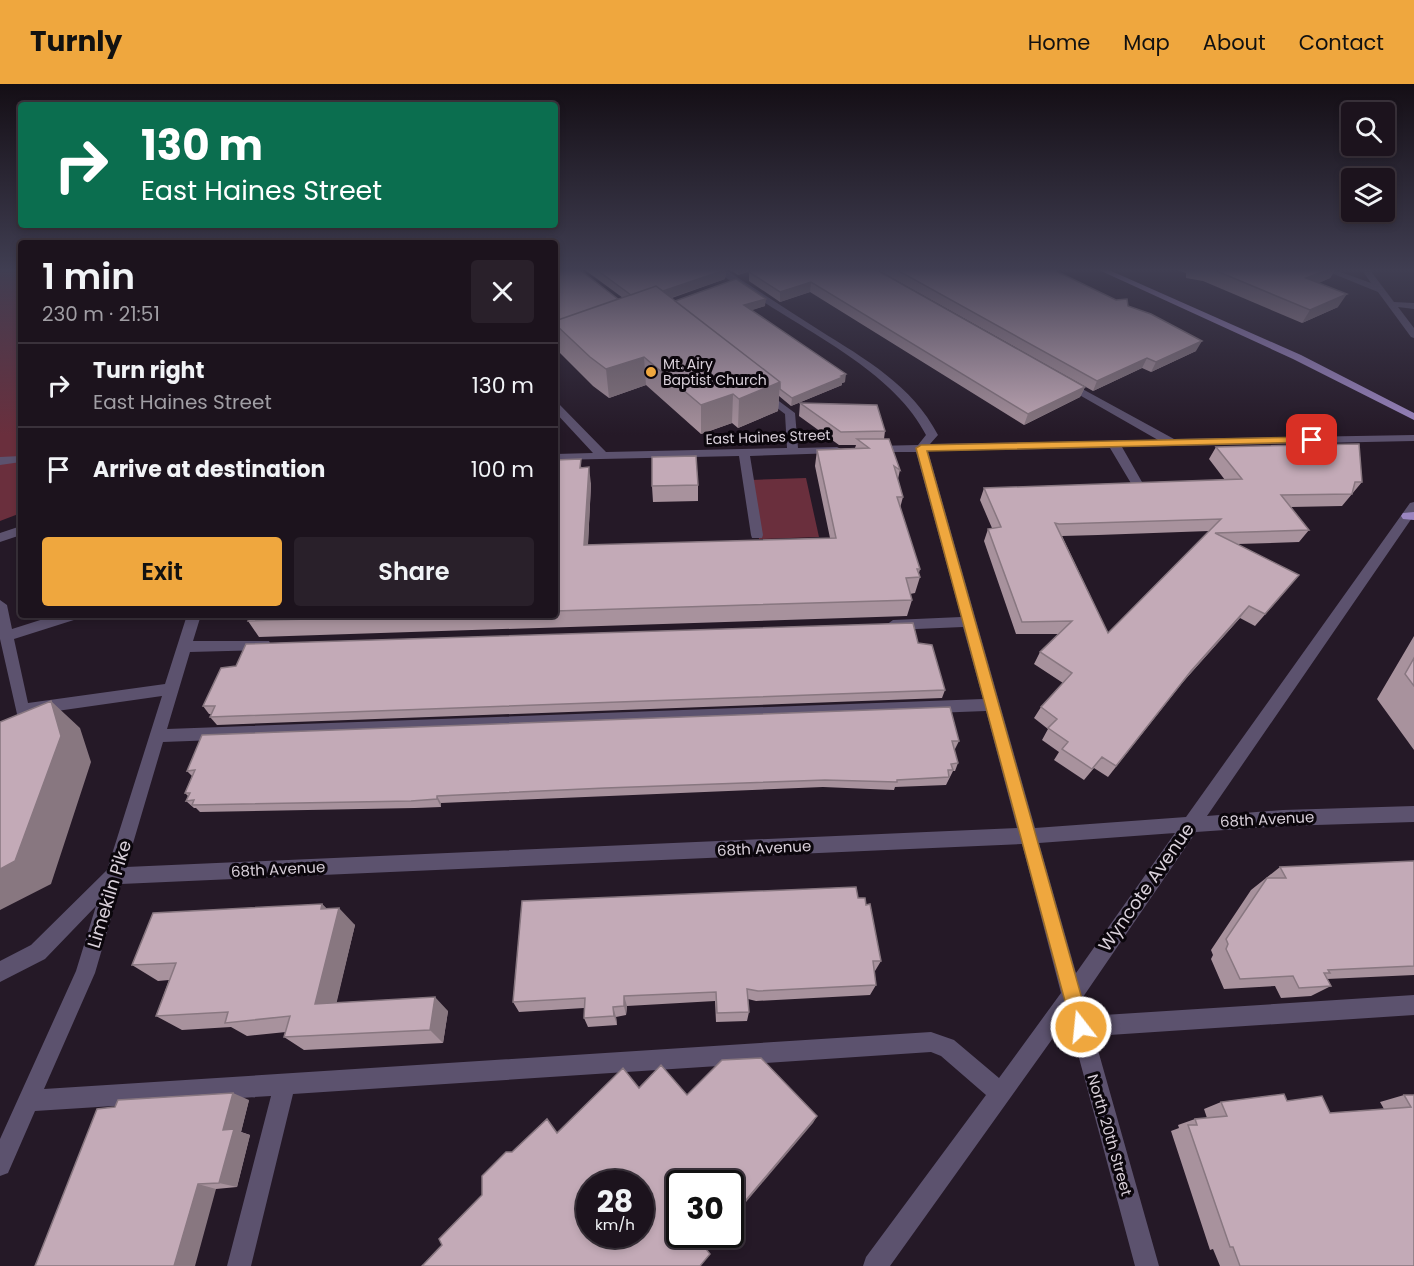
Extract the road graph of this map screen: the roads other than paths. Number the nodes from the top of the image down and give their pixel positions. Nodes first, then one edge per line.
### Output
1 (810, 325) edge
2 (1226, 325) edge
3 (1061, 380) edge
4 (753, 383) edge
5 (558, 409) edge
6 (1414, 417) edge
7 (1414, 438) edge
8 (1172, 443) junction
9 (1113, 444) junction
10 (921, 448) junction
11 (793, 452) junction
12 (744, 453) junction
13 (603, 456) junction
14 (558, 457) edge
15 (18, 459) edge
16 (0, 461) edge
17 (1136, 482) edge
18 (1412, 513) edge
19 (18, 531) edge
20 (756, 535) dead end
21 (0, 538) edge
22 (0, 605) edge
23 (63, 618) edge
24 (193, 618) edge
25 (968, 622) junction
26 (873, 625) edge
27 (7, 636) junction
28 (279, 644) edge
29 (185, 647) junction
30 (172, 689) junction
31 (992, 705) junction
32 (157, 736) junction
33 (1414, 814) edge
34 (1190, 824) junction
35 (1028, 836) junction
36 (113, 876) junction
37 (0, 972) edge
38 (1072, 994) junction
39 (1414, 1005) edge
40 (1081, 1027) junction
41 (285, 1083) junction
42 (999, 1092) junction
43 (29, 1101) junction
44 (0, 1165) edge
45 (239, 1266) edge
46 (875, 1266) edge
47 (1147, 1266) edge

1 - 10 street
2 - 6 main road
3 - 8 street
4 - 11 street
5 - 13 street
7 - 8 street, East Haines Street
8 - 9 street, East Haines Street
9 - 10 street, East Haines Street
9 - 17 street
10 - 11 street, East Haines Street
10 - 25 street, North 20th Street
11 - 12 street, East Haines Street
12 - 13 street, East Haines Street
12 - 20 street
13 - 14 street, East Haines Street
15 - 16 street
18 - 34 street, Wyncote Avenue
19 - 21 street
22 - 27 street
23 - 27 street
24 - 29 street, Limekiln Pike
25 - 26 street
25 - 31 street, North 20th Street
27 - 30 street
28 - 29 street
29 - 30 street, Limekiln Pike
30 - 32 street, Limekiln Pike
31 - 32 street
31 - 35 street, North 20th Street
32 - 36 street, Limekiln Pike
33 - 34 street, 68th Avenue
34 - 35 street, 68th Avenue
34 - 38 street, Wyncote Avenue
35 - 36 street, 68th Avenue
35 - 38 street, North 20th Street
36 - 37 street
36 - 43 street, Limekiln Pike
38 - 40 street, North 20th Street
38 - 42 street, Wyncote Avenue
39 - 40 street
40 - 47 street, North 20th Street
41 - 42 street
41 - 43 street
41 - 45 street
42 - 46 street, Wyncote Avenue
43 - 44 street, Limekiln Pike

